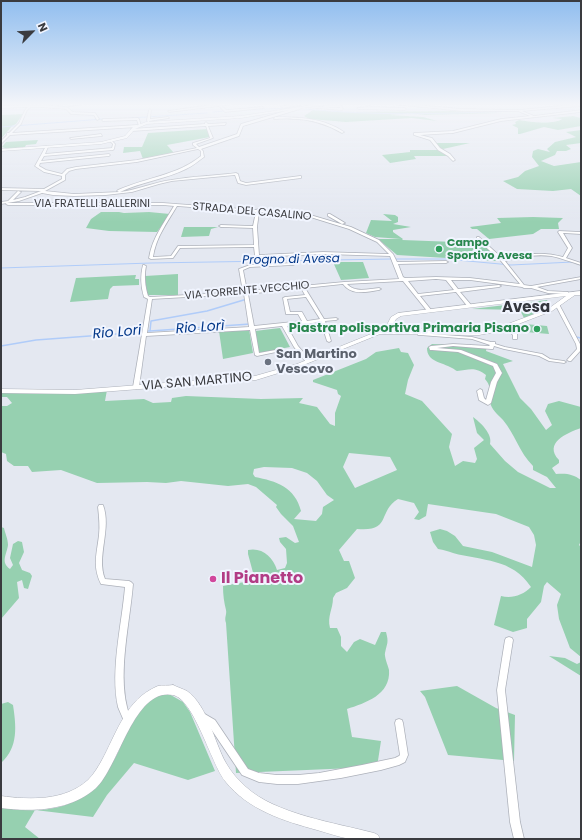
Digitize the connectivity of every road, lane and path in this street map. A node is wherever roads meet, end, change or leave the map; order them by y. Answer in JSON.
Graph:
{"nodes":[{"id":1,"x":98,"y":143,"type":"edge"},
{"id":2,"x":113,"y":143,"type":"edge"},
{"id":3,"x":195,"y":143,"type":"edge"},
{"id":4,"x":214,"y":143,"type":"edge"},
{"id":5,"x":434,"y":143,"type":"edge"},
{"id":6,"x":67,"y":145,"type":"joint"},
{"id":7,"x":47,"y":147,"type":"junction"},
{"id":8,"x":200,"y":148,"type":"junction"},
{"id":9,"x":1,"y":151,"type":"edge"},
{"id":10,"x":43,"y":155,"type":"junction"},
{"id":11,"x":109,"y":155,"type":"dead end"},
{"id":12,"x":453,"y":160,"type":"dead end"},
{"id":13,"x":39,"y":162,"type":"junction"},
{"id":14,"x":63,"y":175,"type":"junction"},
{"id":15,"x":300,"y":176,"type":"dead end"},
{"id":16,"x":1,"y":189,"type":"edge"},
{"id":17,"x":43,"y":191,"type":"junction"},
{"id":18,"x":119,"y":191,"type":"junction"},
{"id":19,"x":19,"y":192,"type":"dead end"},
{"id":20,"x":48,"y":193,"type":"junction"},
{"id":21,"x":1,"y":203,"type":"edge"},
{"id":22,"x":8,"y":203,"type":"junction"},
{"id":23,"x":115,"y":203,"type":"junction"},
{"id":24,"x":176,"y":205,"type":"junction"},
{"id":25,"x":1,"y":206,"type":"edge"},
{"id":26,"x":258,"y":210,"type":"junction"},
{"id":27,"x":329,"y":215,"type":"dead end"},
{"id":28,"x":221,"y":226,"type":"dead end"},
{"id":29,"x":255,"y":227,"type":"junction"},
{"id":30,"x":350,"y":228,"type":"junction"},
{"id":31,"x":581,"y":233,"type":"edge"},
{"id":32,"x":478,"y":238,"type":"dead end"},
{"id":33,"x":255,"y":246,"type":"junction"},
{"id":34,"x":392,"y":255,"type":"junction"},
{"id":35,"x":565,"y":257,"type":"junction"},
{"id":36,"x":446,"y":262,"type":"dead end"},
{"id":37,"x":395,"y":263,"type":"junction"},
{"id":38,"x":505,"y":263,"type":"junction"},
{"id":39,"x":580,"y":263,"type":"edge"},
{"id":40,"x":293,"y":264,"type":"dead end"},
{"id":41,"x":144,"y":266,"type":"dead end"},
{"id":42,"x":447,"y":278,"type":"junction"},
{"id":43,"x":581,"y":278,"type":"edge"},
{"id":44,"x":402,"y":279,"type":"junction"},
{"id":45,"x":344,"y":283,"type":"junction"},
{"id":46,"x":503,"y":285,"type":"junction"},
{"id":47,"x":524,"y":286,"type":"junction"},
{"id":48,"x":302,"y":287,"type":"junction"},
{"id":49,"x":531,"y":287,"type":"junction"},
{"id":50,"x":379,"y":289,"type":"dead end"},
{"id":51,"x":457,"y":290,"type":"junction"},
{"id":52,"x":246,"y":292,"type":"junction"},
{"id":53,"x":581,"y":293,"type":"edge"},
{"id":54,"x":573,"y":294,"type":"junction"},
{"id":55,"x":417,"y":295,"type":"junction"},
{"id":56,"x":306,"y":296,"type":"junction"},
{"id":57,"x":150,"y":298,"type":"junction"},
{"id":58,"x":549,"y":298,"type":"junction"},
{"id":59,"x":470,"y":306,"type":"junction"},
{"id":60,"x":558,"y":306,"type":"junction"},
{"id":61,"x":430,"y":311,"type":"junction"},
{"id":62,"x":336,"y":319,"type":"dead end"},
{"id":63,"x":323,"y":321,"type":"junction"},
{"id":64,"x":305,"y":322,"type":"junction"},
{"id":65,"x":284,"y":325,"type":"junction"},
{"id":66,"x":507,"y":327,"type":"junction"},
{"id":67,"x":252,"y":328,"type":"junction"},
{"id":68,"x":391,"y":328,"type":"junction"},
{"id":69,"x":425,"y":330,"type":"dead end"},
{"id":70,"x":146,"y":332,"type":"junction"},
{"id":71,"x":379,"y":333,"type":"junction"},
{"id":72,"x":514,"y":338,"type":"dead end"},
{"id":73,"x":329,"y":341,"type":"dead end"},
{"id":74,"x":493,"y":344,"type":"junction"},
{"id":75,"x":282,"y":350,"type":"dead end"},
{"id":76,"x":308,"y":361,"type":"junction"},
{"id":77,"x":134,"y":387,"type":"junction"},
{"id":78,"x":480,"y":390,"type":"dead end"},
{"id":79,"x":1,"y":391,"type":"edge"},
{"id":80,"x":101,"y":507,"type":"dead end"},
{"id":81,"x":509,"y":640,"type":"dead end"},
{"id":82,"x":198,"y":713,"type":"junction"},
{"id":83,"x":128,"y":722,"type":"junction"},
{"id":84,"x":399,"y":723,"type":"dead end"},
{"id":85,"x":1,"y":802,"type":"edge"},
{"id":86,"x":374,"y":839,"type":"edge"},
{"id":87,"x":519,"y":839,"type":"edge"}],
"edges":[{"from":1,"to":6,"type":"street"},
{"from":2,"to":10,"type":"street"},
{"from":3,"to":8,"type":"street"},
{"from":4,"to":8,"type":"street"},
{"from":5,"to":12,"type":"street"},
{"from":6,"to":7,"type":"street"},
{"from":7,"to":9,"type":"street"},
{"from":7,"to":10,"type":"street"},
{"from":8,"to":14,"type":"street"},
{"from":8,"to":18,"type":"street"},
{"from":10,"to":13,"type":"street"},
{"from":11,"to":13,"type":"street"},
{"from":13,"to":14,"type":"street"},
{"from":14,"to":17,"type":"street"},
{"from":15,"to":18,"type":"street"},
{"from":16,"to":17,"type":"street"},
{"from":17,"to":20,"type":"street"},
{"from":17,"to":22,"type":"street"},
{"from":18,"to":20,"type":"street"},
{"from":19,"to":22,"type":"street"},
{"from":20,"to":23,"type":"street"},
{"from":21,"to":22,"type":"street"},
{"from":22,"to":23,"type":"street","name":"VIA FRATELLI BALLERINI"},
{"from":22,"to":25,"type":"street"},
{"from":23,"to":24,"type":"street","name":"VIA FRATELLI BALLERINI"},
{"from":24,"to":26,"type":"street","name":"STRADA DEL CASALINO"},
{"from":24,"to":33,"type":"street"},
{"from":26,"to":29,"type":"street"},
{"from":26,"to":30,"type":"street","name":"STRADA DEL CASALINO"},
{"from":27,"to":30,"type":"street","name":"STRADA DEL CASALINO"},
{"from":28,"to":29,"type":"street"},
{"from":29,"to":33,"type":"street"},
{"from":30,"to":34,"type":"street","name":"STRADA DEL CASALINO"},
{"from":31,"to":35,"type":"street"},
{"from":32,"to":38,"type":"street"},
{"from":33,"to":34,"type":"street"},
{"from":34,"to":37,"type":"street","name":"STRADA DEL CASALINO"},
{"from":35,"to":38,"type":"street"},
{"from":35,"to":39,"type":"street"},
{"from":36,"to":37,"type":"street"},
{"from":37,"to":44,"type":"street","name":"STRADA DEL CASALINO"},
{"from":38,"to":47,"type":"street"},
{"from":40,"to":52,"type":"street"},
{"from":41,"to":57,"type":"street"},
{"from":42,"to":44,"type":"street","name":"VIA TORRENTE VECCHIO"},
{"from":42,"to":46,"type":"street","name":"VIA TORRENTE VECCHIO"},
{"from":42,"to":51,"type":"street"},
{"from":43,"to":49,"type":"street","name":"VIA TORRENTE VECCHIO"},
{"from":44,"to":45,"type":"street","name":"VIA TORRENTE VECCHIO"},
{"from":44,"to":55,"type":"street"},
{"from":45,"to":48,"type":"street","name":"VIA TORRENTE VECCHIO"},
{"from":45,"to":50,"type":"street"},
{"from":46,"to":47,"type":"street","name":"VIA TORRENTE VECCHIO"},
{"from":46,"to":51,"type":"street"},
{"from":47,"to":49,"type":"street","name":"VIA TORRENTE VECCHIO"},
{"from":48,"to":52,"type":"street","name":"VIA TORRENTE VECCHIO"},
{"from":48,"to":56,"type":"street"},
{"from":49,"to":54,"type":"street"},
{"from":51,"to":55,"type":"street"},
{"from":51,"to":59,"type":"street"},
{"from":52,"to":57,"type":"street","name":"VIA TORRENTE VECCHIO"},
{"from":52,"to":67,"type":"street"},
{"from":53,"to":54,"type":"street"},
{"from":54,"to":58,"type":"street"},
{"from":54,"to":60,"type":"street","name":"VIA SAN MARTINO"},
{"from":55,"to":61,"type":"street"},
{"from":56,"to":63,"type":"street"},
{"from":56,"to":64,"type":"street"},
{"from":57,"to":70,"type":"street"},
{"from":58,"to":59,"type":"street"},
{"from":58,"to":60,"type":"street"},
{"from":59,"to":61,"type":"street"},
{"from":60,"to":66,"type":"street","name":"VIA SAN MARTINO"},
{"from":60,"to":74,"type":"street"},
{"from":61,"to":68,"type":"street"},
{"from":62,"to":63,"type":"street"},
{"from":63,"to":64,"type":"street"},
{"from":63,"to":73,"type":"street"},
{"from":64,"to":65,"type":"street"},
{"from":65,"to":67,"type":"street"},
{"from":65,"to":76,"type":"street"},
{"from":66,"to":68,"type":"street","name":"VIA SAN MARTINO"},
{"from":66,"to":72,"type":"street"},
{"from":67,"to":70,"type":"street"},
{"from":67,"to":75,"type":"street"},
{"from":68,"to":69,"type":"street"},
{"from":68,"to":71,"type":"street","name":"VIA SAN MARTINO"},
{"from":70,"to":77,"type":"street"},
{"from":71,"to":74,"type":"street"},
{"from":71,"to":76,"type":"street","name":"VIA SAN MARTINO"},
{"from":74,"to":78,"type":"street"},
{"from":76,"to":77,"type":"street","name":"VIA SAN MARTINO"},
{"from":77,"to":79,"type":"street","name":"VIA SAN MARTINO"},
{"from":80,"to":83,"type":"street"},
{"from":81,"to":87,"type":"street"},
{"from":82,"to":83,"type":"street"},
{"from":82,"to":84,"type":"street"},
{"from":82,"to":86,"type":"street"},
{"from":83,"to":85,"type":"street"}]}
